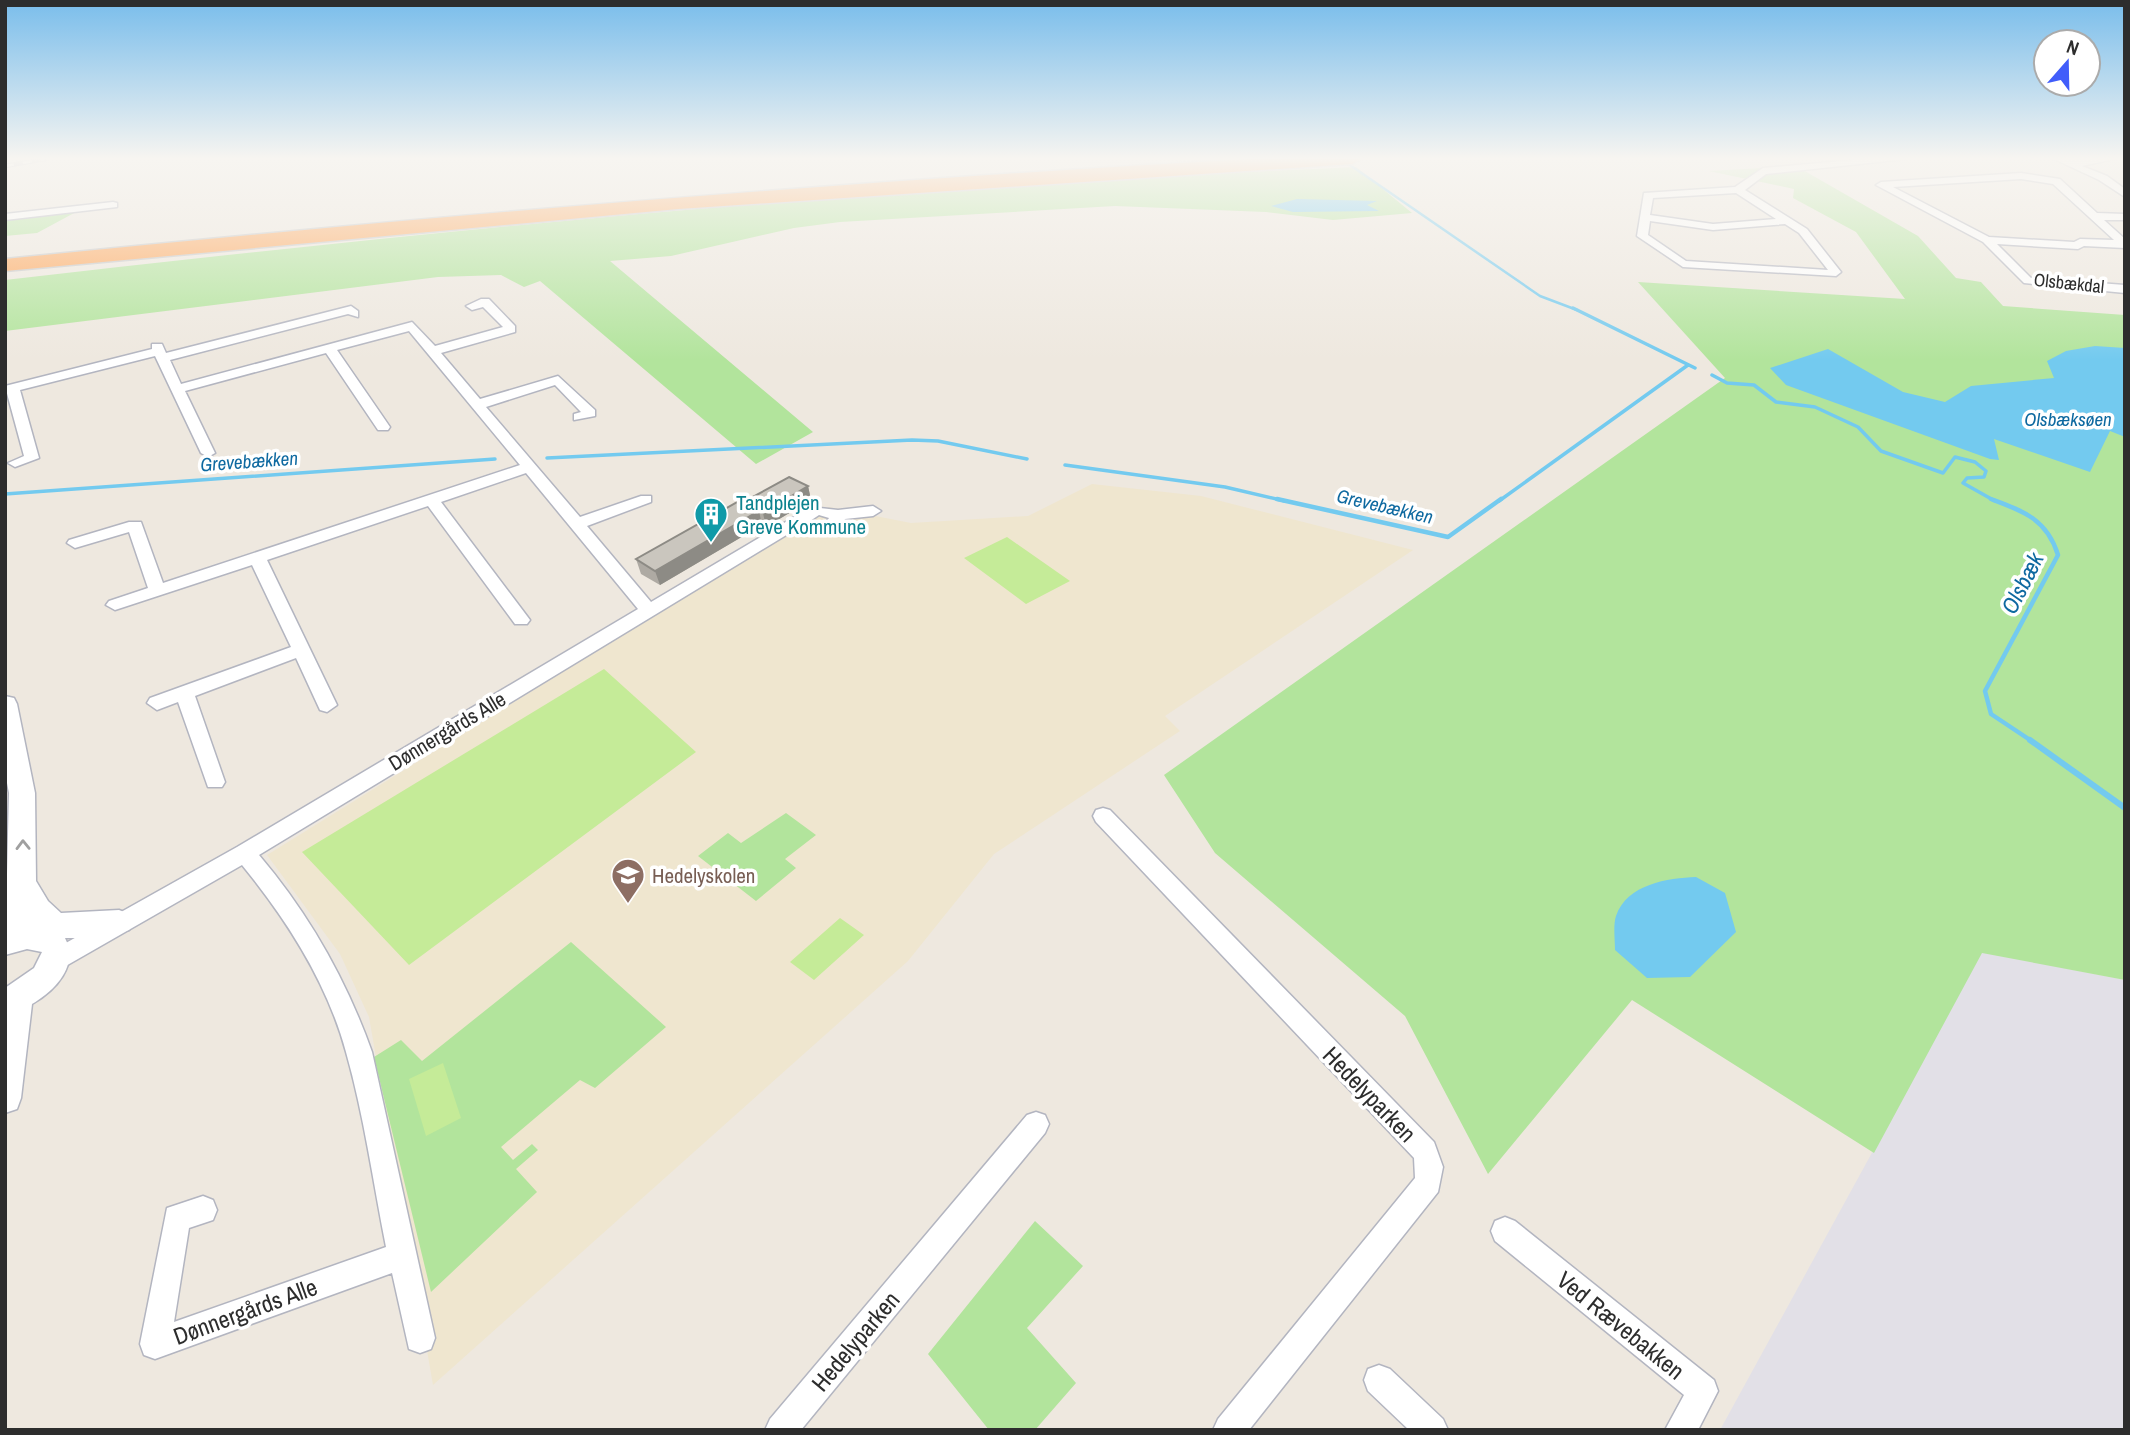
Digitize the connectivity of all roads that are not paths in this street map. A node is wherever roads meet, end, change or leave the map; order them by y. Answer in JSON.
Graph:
{"nodes":[{"id":1,"x":280,"y":226,"type":"edge"},
{"id":2,"x":397,"y":226,"type":"edge"},
{"id":3,"x":477,"y":226,"type":"edge"},
{"id":4,"x":1643,"y":226,"type":"edge"},
{"id":5,"x":1706,"y":226,"type":"edge"},
{"id":6,"x":1726,"y":226,"type":"edge"},
{"id":7,"x":1795,"y":226,"type":"edge"},
{"id":8,"x":1960,"y":226,"type":"edge"},
{"id":9,"x":2103,"y":226,"type":"edge"},
{"id":10,"x":1987,"y":240,"type":"junction"},
{"id":11,"x":2123,"y":245,"type":"edge"},
{"id":12,"x":5,"y":253,"type":"edge"},
{"id":13,"x":5,"y":265,"type":"edge"},
{"id":14,"x":5,"y":276,"type":"edge"},
{"id":15,"x":2125,"y":289,"type":"edge"},
{"id":16,"x":472,"y":306,"type":"dead end"},
{"id":17,"x":354,"y":314,"type":"dead end"},
{"id":18,"x":329,"y":348,"type":"junction"},
{"id":19,"x":159,"y":350,"type":"junction"},
{"id":20,"x":432,"y":351,"type":"junction"},
{"id":21,"x":9,"y":389,"type":"edge"},
{"id":22,"x":177,"y":389,"type":"junction"},
{"id":23,"x":477,"y":405,"type":"junction"},
{"id":24,"x":579,"y":417,"type":"dead end"},
{"id":25,"x":383,"y":427,"type":"dead end"},
{"id":26,"x":208,"y":453,"type":"dead end"},
{"id":27,"x":15,"y":463,"type":"dead end"},
{"id":28,"x":529,"y":467,"type":"junction"},
{"id":29,"x":431,"y":499,"type":"junction"},
{"id":30,"x":646,"y":499,"type":"dead end"},
{"id":31,"x":873,"y":511,"type":"dead end"},
{"id":32,"x":576,"y":524,"type":"junction"},
{"id":33,"x":75,"y":543,"type":"dead end"},
{"id":34,"x":257,"y":557,"type":"junction"},
{"id":35,"x":157,"y":590,"type":"junction"},
{"id":36,"x":115,"y":605,"type":"dead end"},
{"id":37,"x":649,"y":611,"type":"junction"},
{"id":38,"x":521,"y":620,"type":"dead end"},
{"id":39,"x":301,"y":650,"type":"junction"},
{"id":40,"x":184,"y":693,"type":"junction"},
{"id":41,"x":157,"y":703,"type":"dead end"},
{"id":42,"x":5,"y":704,"type":"edge"},
{"id":43,"x":327,"y":705,"type":"dead end"},
{"id":44,"x":13,"y":752,"type":"junction"},
{"id":45,"x":5,"y":782,"type":"edge"},
{"id":46,"x":215,"y":782,"type":"dead end"},
{"id":47,"x":1103,"y":816,"type":"dead end"},
{"id":48,"x":245,"y":853,"type":"junction"},
{"id":49,"x":23,"y":884,"type":"junction"},
{"id":50,"x":119,"y":922,"type":"junction"},
{"id":51,"x":14,"y":940,"type":"edge"},
{"id":52,"x":56,"y":953,"type":"junction"},
{"id":53,"x":12,"y":1000,"type":"edge"},
{"id":54,"x":5,"y":1098,"type":"edge"},
{"id":55,"x":1036,"y":1124,"type":"dead end"},
{"id":56,"x":203,"y":1210,"type":"dead end"},
{"id":57,"x":1505,"y":1231,"type":"dead end"},
{"id":58,"x":402,"y":1255,"type":"junction"},
{"id":59,"x":420,"y":1338,"type":"dead end"},
{"id":60,"x":1380,"y":1380,"type":"dead end"},
{"id":61,"x":781,"y":1430,"type":"edge"},
{"id":62,"x":1229,"y":1430,"type":"edge"},
{"id":63,"x":1432,"y":1430,"type":"edge"},
{"id":64,"x":1681,"y":1430,"type":"edge"}],
"edges":[{"from":1,"to":12,"type":"highway"},
{"from":2,"to":13,"type":"highway"},
{"from":3,"to":14,"type":"highway"},
{"from":4,"to":7,"type":"street"},
{"from":5,"to":6,"type":"street"},
{"from":8,"to":10,"type":"street","name":"Olsbækdal"},
{"from":9,"to":11,"type":"street","name":"Olsbækdal"},
{"from":10,"to":11,"type":"street","name":"Olsbækdal"},
{"from":10,"to":15,"type":"street","name":"Olsbækdal"},
{"from":16,"to":20,"type":"street"},
{"from":17,"to":19,"type":"street"},
{"from":18,"to":20,"type":"street"},
{"from":18,"to":22,"type":"street"},
{"from":18,"to":25,"type":"street"},
{"from":19,"to":21,"type":"street"},
{"from":19,"to":22,"type":"street"},
{"from":20,"to":23,"type":"street"},
{"from":21,"to":27,"type":"street"},
{"from":22,"to":26,"type":"street"},
{"from":23,"to":24,"type":"street"},
{"from":23,"to":28,"type":"street"},
{"from":28,"to":29,"type":"street"},
{"from":28,"to":32,"type":"street"},
{"from":29,"to":34,"type":"street"},
{"from":29,"to":38,"type":"street"},
{"from":30,"to":32,"type":"street"},
{"from":31,"to":37,"type":"street","name":"Dønnergårds Alle"},
{"from":32,"to":37,"type":"street"},
{"from":33,"to":35,"type":"street"},
{"from":34,"to":35,"type":"street"},
{"from":34,"to":39,"type":"street"},
{"from":35,"to":36,"type":"street"},
{"from":37,"to":48,"type":"street","name":"Dønnergårds Alle"},
{"from":39,"to":40,"type":"street"},
{"from":39,"to":43,"type":"street"},
{"from":40,"to":41,"type":"street"},
{"from":40,"to":46,"type":"street"},
{"from":42,"to":44,"type":"street"},
{"from":44,"to":45,"type":"street"},
{"from":49,"to":44,"type":"street","one_way":true},
{"from":47,"to":62,"type":"street","name":"Hedelyparken"},
{"from":48,"to":50,"type":"street","name":"Dønnergårds Alle"},
{"from":48,"to":58,"type":"street"},
{"from":49,"to":50,"type":"street"},
{"from":49,"to":51,"type":"street"},
{"from":50,"to":52,"type":"street","name":"Dønnergårds Alle"},
{"from":51,"to":52,"type":"street"},
{"from":52,"to":53,"type":"street"},
{"from":53,"to":54,"type":"street"},
{"from":55,"to":61,"type":"street","name":"Hedelyparken"},
{"from":56,"to":58,"type":"street","name":"Dønnergårds Alle"},
{"from":57,"to":64,"type":"street","name":"Ved Rævebakken"},
{"from":58,"to":59,"type":"street"},
{"from":60,"to":63,"type":"street"}]}
